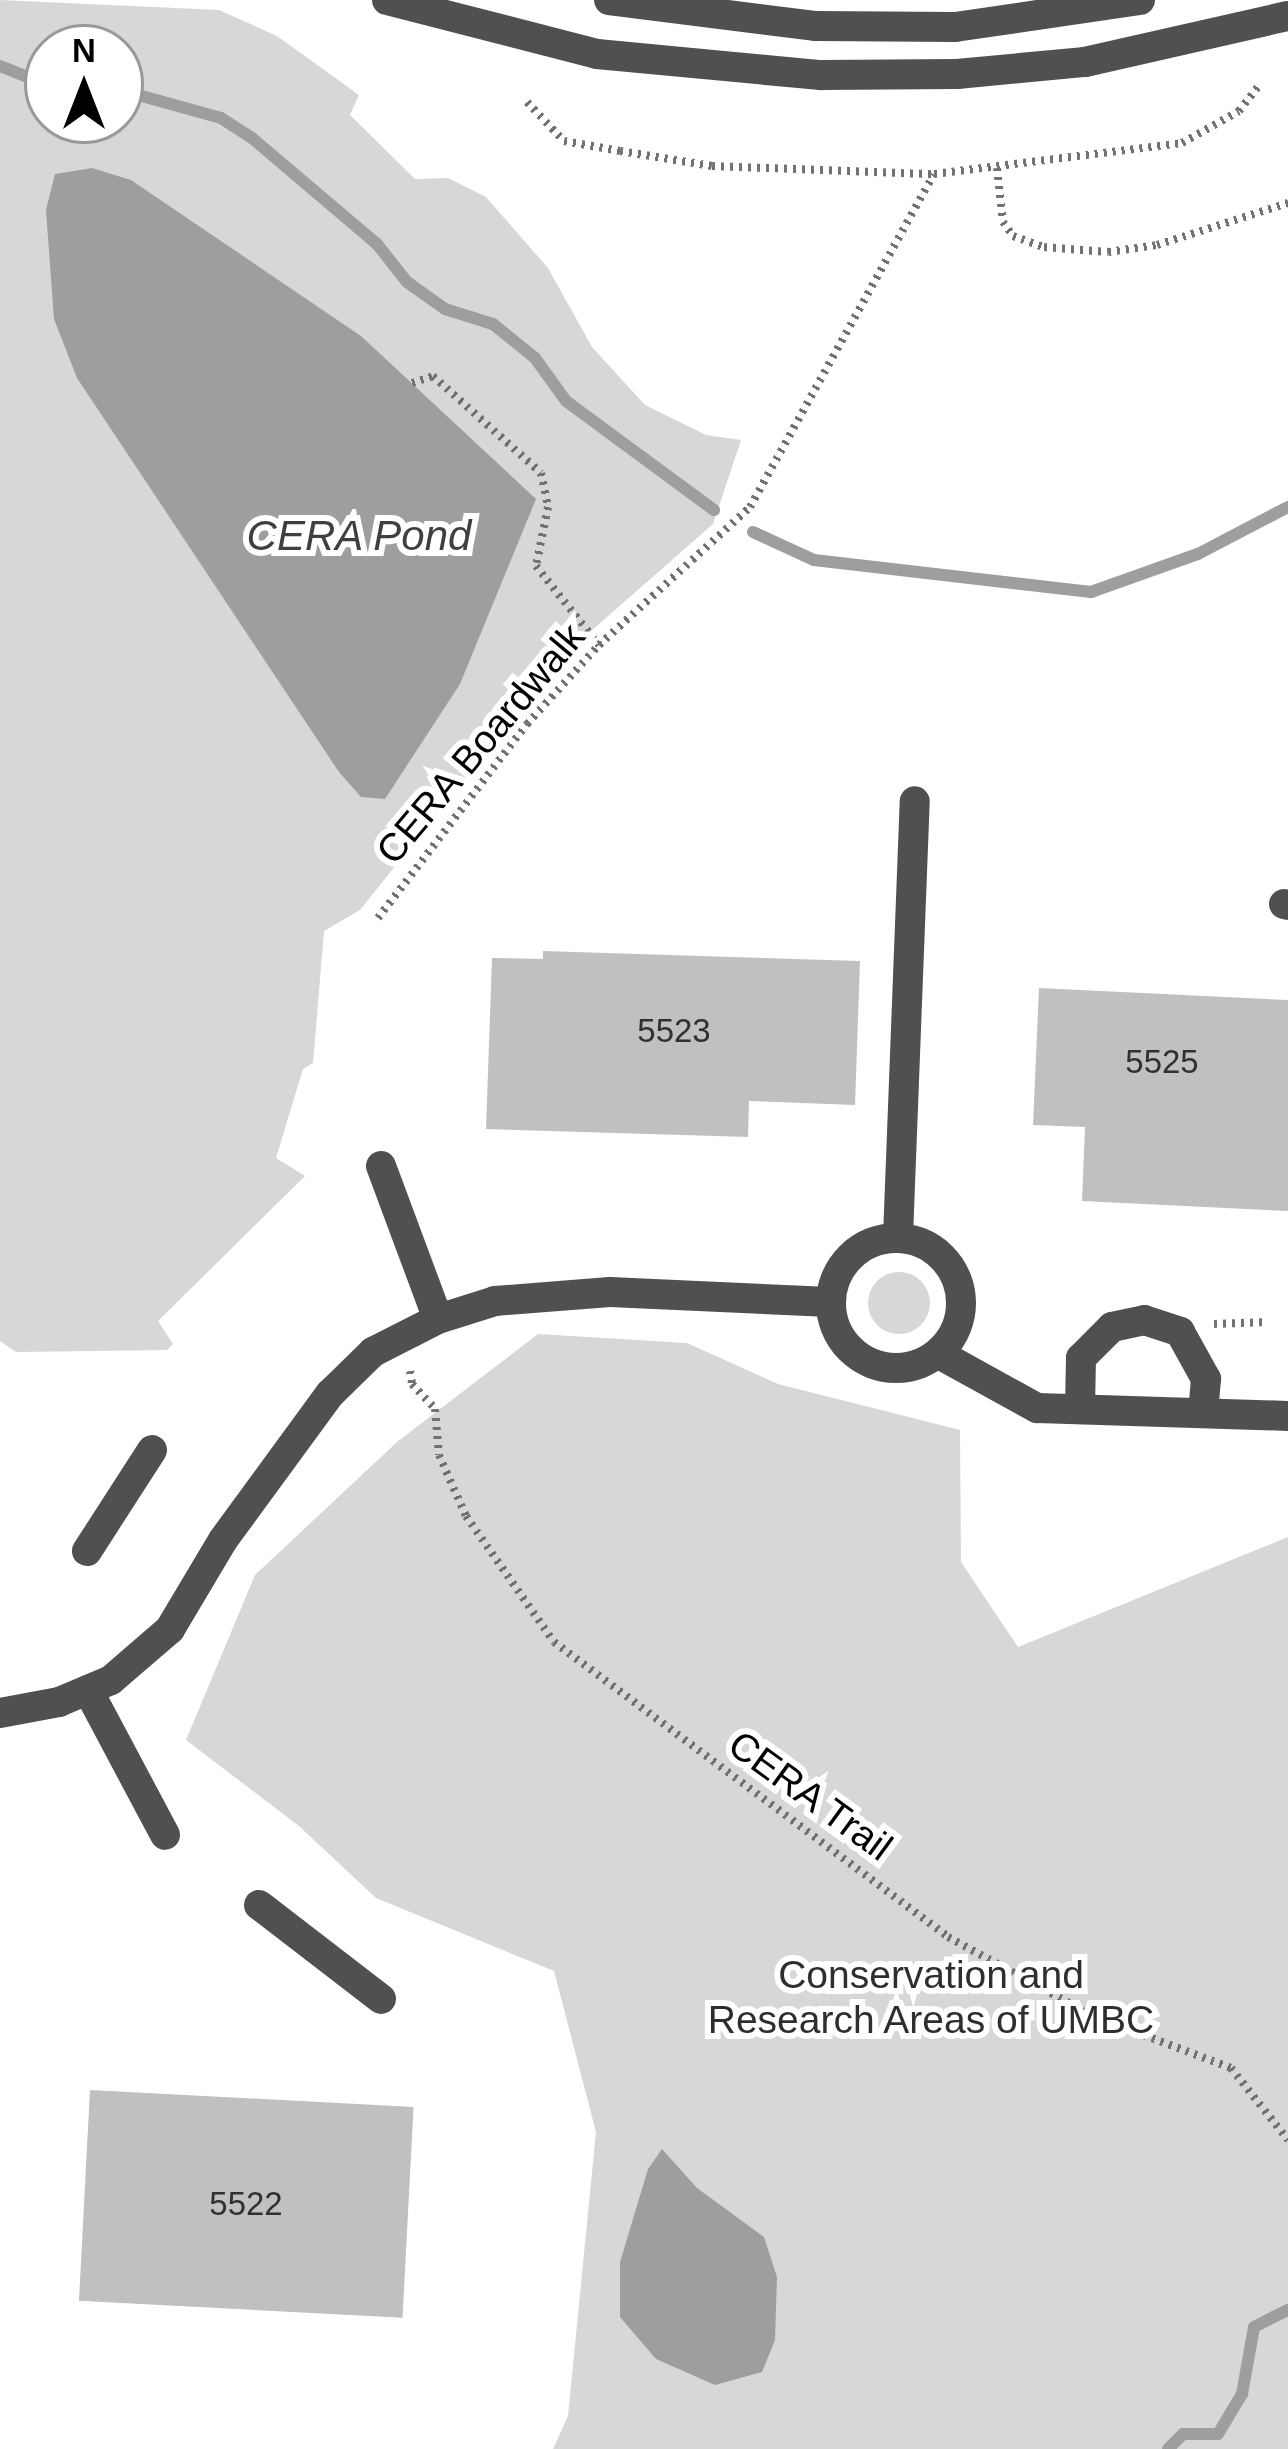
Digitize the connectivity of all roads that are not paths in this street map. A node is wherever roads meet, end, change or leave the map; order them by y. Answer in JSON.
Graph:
{"nodes":[{"id":1,"x":387,"y":0,"type":"edge"},
{"id":2,"x":609,"y":0,"type":"edge"},
{"id":3,"x":1141,"y":0,"type":"edge"},
{"id":4,"x":1288,"y":16,"type":"edge"},
{"id":5,"x":915,"y":801,"type":"dead end"},
{"id":6,"x":381,"y":1166,"type":"dead end"},
{"id":7,"x":898,"y":1237,"type":"junction"},
{"id":8,"x":830,"y":1302,"type":"junction"},
{"id":9,"x":438,"y":1319,"type":"junction"},
{"id":10,"x":939,"y":1354,"type":"junction"},
{"id":11,"x":1080,"y":1409,"type":"junction"},
{"id":12,"x":1203,"y":1413,"type":"junction"},
{"id":13,"x":1288,"y":1417,"type":"edge"},
{"id":14,"x":152,"y":1450,"type":"dead end"},
{"id":15,"x":87,"y":1550,"type":"dead end"},
{"id":16,"x":88,"y":1690,"type":"junction"},
{"id":17,"x":0,"y":1713,"type":"edge"},
{"id":18,"x":165,"y":1834,"type":"dead end"},
{"id":19,"x":259,"y":1905,"type":"dead end"},
{"id":20,"x":381,"y":1999,"type":"dead end"}],
"edges":[{"from":1,"to":4,"type":"street"},
{"from":2,"to":3,"type":"street"},
{"from":5,"to":7,"type":"street"},
{"from":6,"to":9,"type":"street"},
{"from":7,"to":8,"type":"street"},
{"from":7,"to":10,"type":"street"},
{"from":8,"to":9,"type":"street"},
{"from":8,"to":10,"type":"street"},
{"from":9,"to":16,"type":"street"},
{"from":10,"to":11,"type":"street"},
{"from":11,"to":12,"type":"street"},
{"from":11,"to":12,"type":"street"},
{"from":12,"to":13,"type":"street"},
{"from":14,"to":15,"type":"street"},
{"from":16,"to":17,"type":"street"},
{"from":16,"to":18,"type":"street"},
{"from":19,"to":20,"type":"street"}]}
